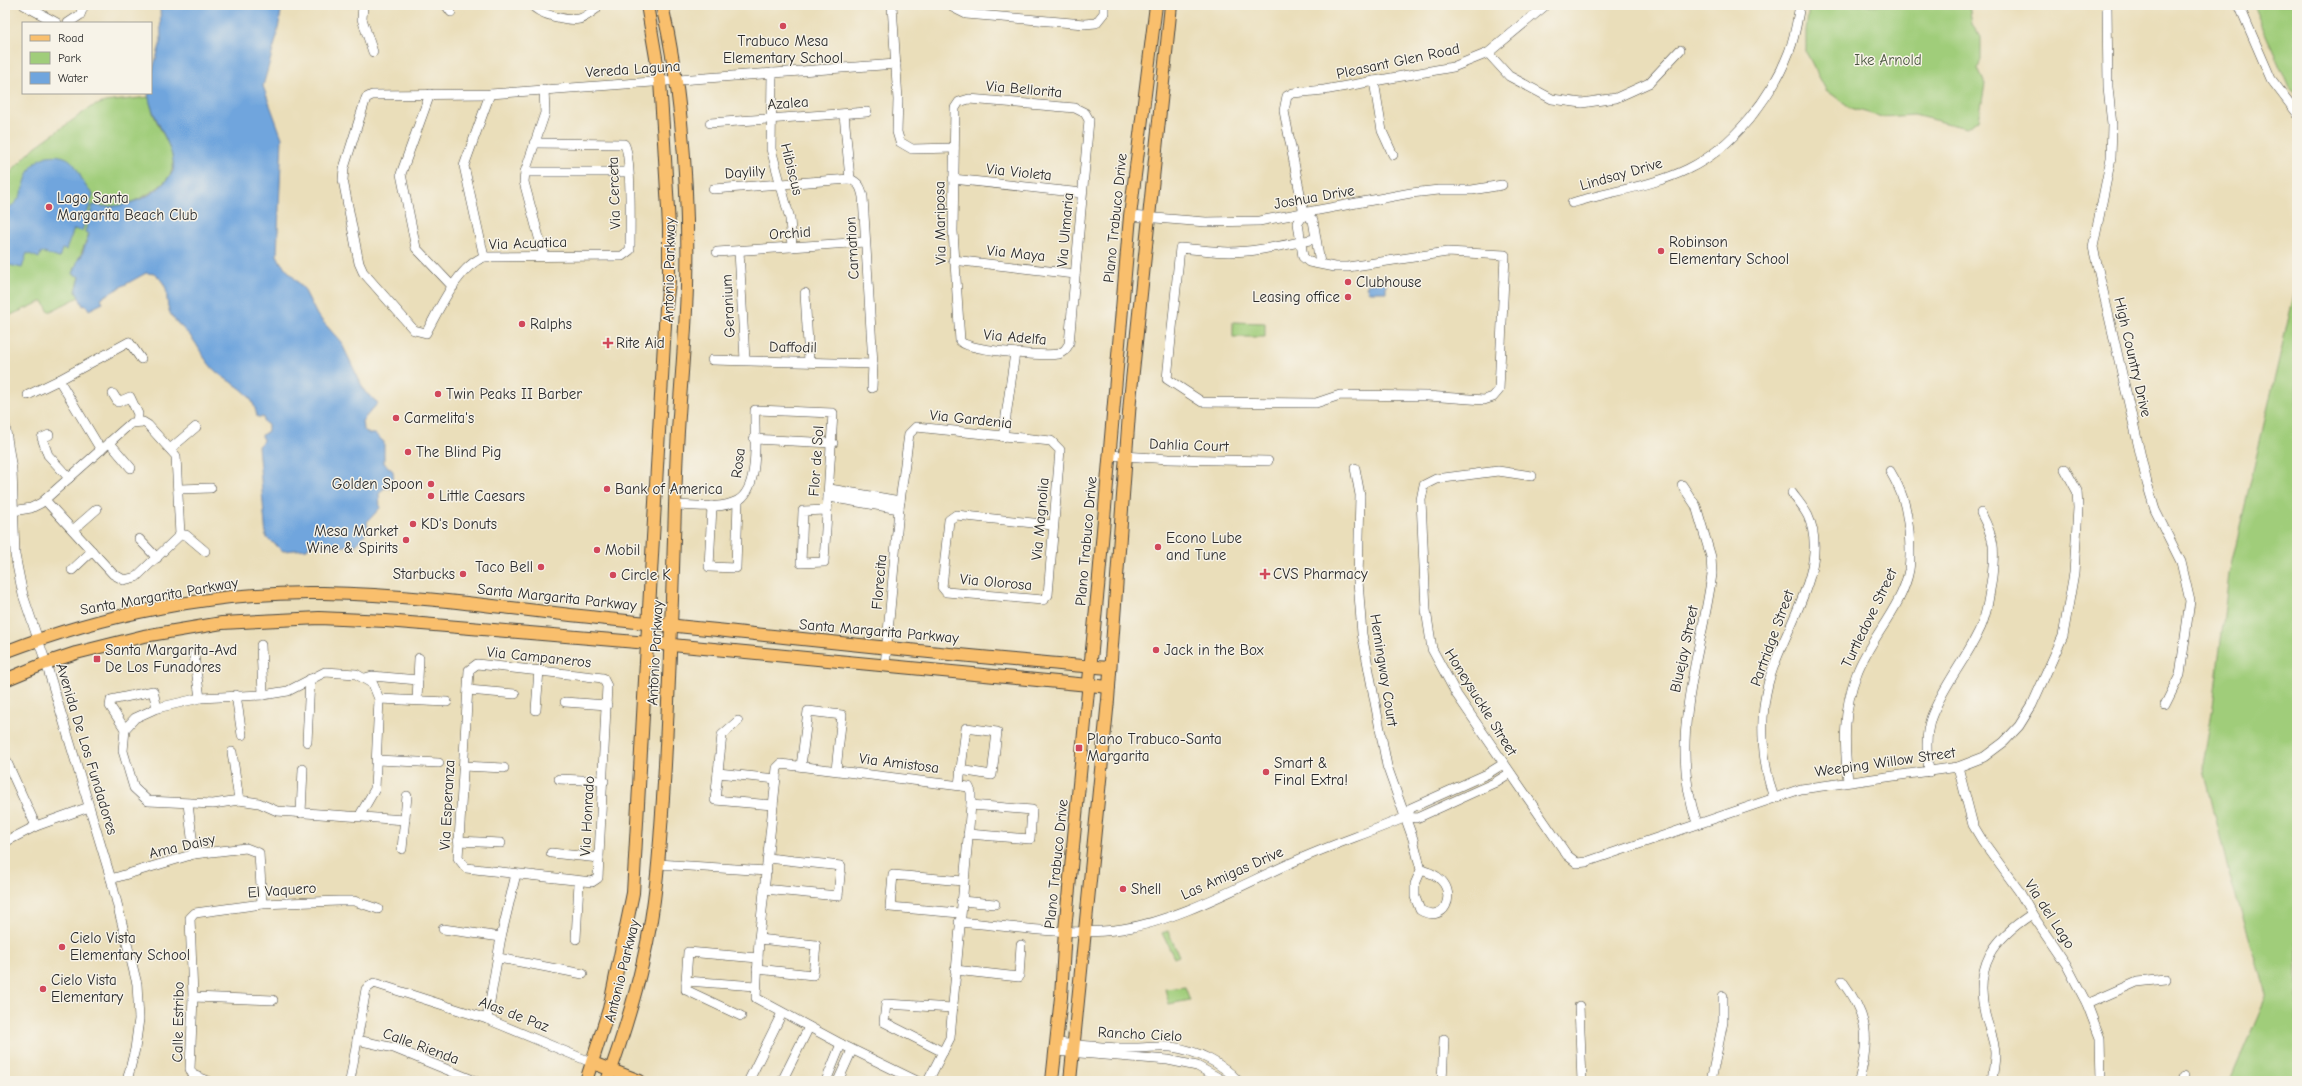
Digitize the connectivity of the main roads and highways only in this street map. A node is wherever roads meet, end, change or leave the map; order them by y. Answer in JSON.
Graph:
{"nodes":[{"id":1,"x":647,"y":5,"type":"edge"},
{"id":2,"x":662,"y":5,"type":"edge"},
{"id":3,"x":1156,"y":5,"type":"edge"},
{"id":4,"x":1172,"y":5,"type":"edge"},
{"id":5,"x":648,"y":623,"type":"junction"},
{"id":6,"x":673,"y":625,"type":"junction"},
{"id":7,"x":647,"y":644,"type":"junction"},
{"id":8,"x":672,"y":645,"type":"junction"},
{"id":9,"x":5,"y":652,"type":"edge"},
{"id":10,"x":1091,"y":667,"type":"junction"},
{"id":11,"x":1110,"y":668,"type":"junction"},
{"id":12,"x":5,"y":680,"type":"edge"},
{"id":13,"x":1089,"y":685,"type":"junction"},
{"id":14,"x":1109,"y":687,"type":"junction"},
{"id":15,"x":593,"y":1063,"type":"junction"},
{"id":16,"x":611,"y":1069,"type":"junction"},
{"id":17,"x":586,"y":1081,"type":"edge"},
{"id":18,"x":607,"y":1081,"type":"edge"},
{"id":19,"x":640,"y":1081,"type":"edge"},
{"id":20,"x":1052,"y":1081,"type":"edge"},
{"id":21,"x":1070,"y":1081,"type":"edge"}],
"edges":[{"from":1,"to":5,"type":"main road","name":"Antonio Parkway"},
{"from":2,"to":6,"type":"main road","name":"Antonio Parkway"},
{"from":3,"to":10,"type":"main road","name":"Plano Trabuco Drive"},
{"from":4,"to":11,"type":"main road"},
{"from":5,"to":6,"type":"main road","name":"Santa Margarita Parkway"},
{"from":5,"to":7,"type":"main road","name":"Antonio Parkway"},
{"from":5,"to":9,"type":"main road","name":"Santa Margarita Parkway"},
{"from":6,"to":8,"type":"main road","name":"Antonio Parkway"},
{"from":6,"to":10,"type":"main road","name":"Santa Margarita Parkway"},
{"from":7,"to":8,"type":"main road"},
{"from":7,"to":12,"type":"main road"},
{"from":7,"to":15,"type":"main road","name":"Antonio Parkway"},
{"from":8,"to":13,"type":"main road"},
{"from":8,"to":16,"type":"main road","name":"Antonio Parkway"},
{"from":10,"to":11,"type":"main road","name":"Santa Margarita Parkway"},
{"from":10,"to":13,"type":"main road","name":"Plano Trabuco Drive"},
{"from":11,"to":14,"type":"main road"},
{"from":13,"to":14,"type":"main road"},
{"from":13,"to":20,"type":"main road","name":"Plano Trabuco Drive"},
{"from":14,"to":21,"type":"main road"},
{"from":15,"to":16,"type":"main road","name":"Alas de Paz"},
{"from":15,"to":17,"type":"main road","name":"Antonio Parkway"},
{"from":16,"to":18,"type":"main road","name":"Antonio Parkway"},
{"from":16,"to":19,"type":"main road","name":"Alas de Paz"}]}
